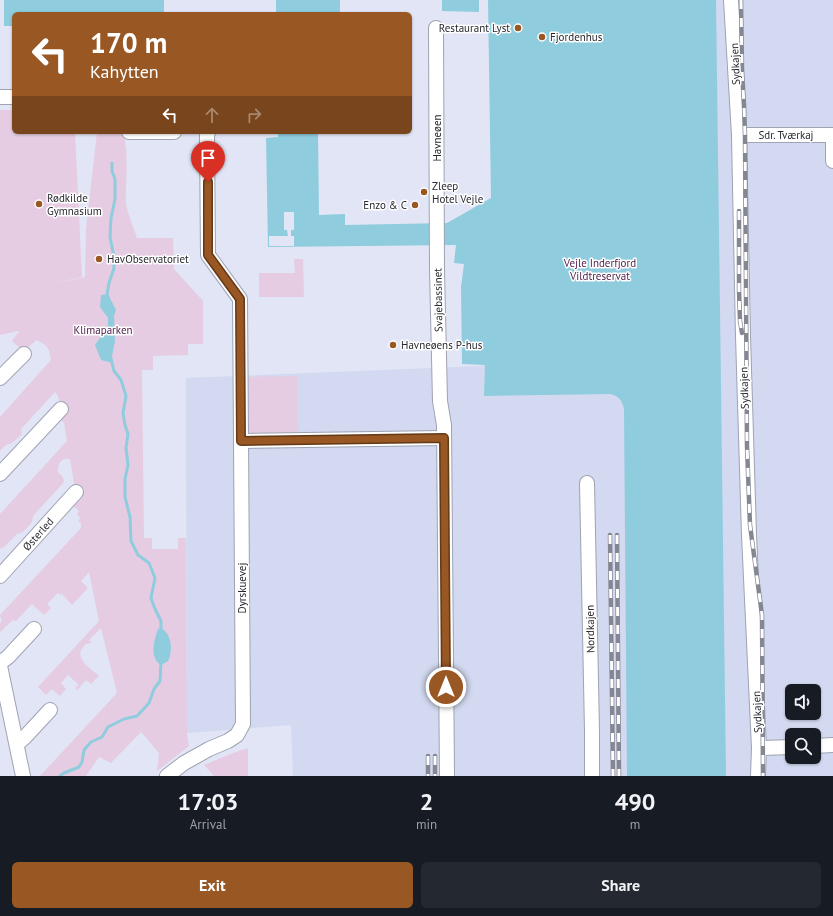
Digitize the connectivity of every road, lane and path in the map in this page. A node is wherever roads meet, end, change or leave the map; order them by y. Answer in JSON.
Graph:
{"nodes":[{"id":1,"x":731,"y":0,"type":"edge"},
{"id":2,"x":436,"y":28,"type":"dead end"},
{"id":3,"x":0,"y":97,"type":"edge"},
{"id":4,"x":12,"y":97,"type":"edge"},
{"id":5,"x":208,"y":134,"type":"edge"},
{"id":6,"x":739,"y":135,"type":"junction"},
{"id":7,"x":833,"y":136,"type":"edge"},
{"id":8,"x":833,"y":162,"type":"edge"},
{"id":9,"x":437,"y":248,"type":"joint"},
{"id":10,"x":24,"y":354,"type":"dead end"},
{"id":11,"x":0,"y":378,"type":"edge"},
{"id":12,"x":61,"y":409,"type":"dead end"},
{"id":13,"x":444,"y":432,"type":"junction"},
{"id":14,"x":241,"y":441,"type":"junction"},
{"id":15,"x":0,"y":474,"type":"edge"},
{"id":16,"x":587,"y":483,"type":"dead end"},
{"id":17,"x":76,"y":492,"type":"dead end"},
{"id":18,"x":0,"y":576,"type":"edge"},
{"id":19,"x":34,"y":629,"type":"dead end"},
{"id":20,"x":0,"y":665,"type":"edge"},
{"id":21,"x":50,"y":710,"type":"dead end"},
{"id":22,"x":6,"y":719,"type":"edge"},
{"id":23,"x":17,"y":744,"type":"junction"},
{"id":24,"x":833,"y":745,"type":"edge"},
{"id":25,"x":821,"y":746,"type":"edge"},
{"id":26,"x":785,"y":747,"type":"edge"},
{"id":27,"x":759,"y":748,"type":"junction"},
{"id":28,"x":23,"y":776,"type":"edge"},
{"id":29,"x":168,"y":776,"type":"edge"},
{"id":30,"x":447,"y":776,"type":"edge"},
{"id":31,"x":592,"y":776,"type":"edge"},
{"id":32,"x":758,"y":776,"type":"edge"}],
"edges":[{"from":1,"to":6,"type":"street","name":"Sydkajen"},
{"from":2,"to":9,"type":"street","name":"Havneøen"},
{"from":3,"to":4,"type":"street"},
{"from":5,"to":14,"type":"street","name":"Dyrskuevej"},
{"from":6,"to":7,"type":"street","name":"Sdr. Tværkaj"},
{"from":6,"to":27,"type":"street","name":"Sydkajen"},
{"from":7,"to":8,"type":"street"},
{"from":9,"to":13,"type":"street","name":"Svajebassinet"},
{"from":10,"to":11,"type":"street"},
{"from":12,"to":15,"type":"street"},
{"from":13,"to":14,"type":"street"},
{"from":13,"to":30,"type":"street","name":"Svajebassinet"},
{"from":14,"to":29,"type":"street","name":"Dyrskuevej"},
{"from":16,"to":31,"type":"street","name":"Nordkajen"},
{"from":17,"to":18,"type":"street","name":"Østerled"},
{"from":19,"to":20,"type":"street"},
{"from":20,"to":22,"type":"street"},
{"from":21,"to":23,"type":"street"},
{"from":22,"to":23,"type":"street"},
{"from":23,"to":28,"type":"street"},
{"from":24,"to":25,"type":"street"},
{"from":26,"to":27,"type":"street"},
{"from":27,"to":32,"type":"street","name":"Sydkajen"}]}
